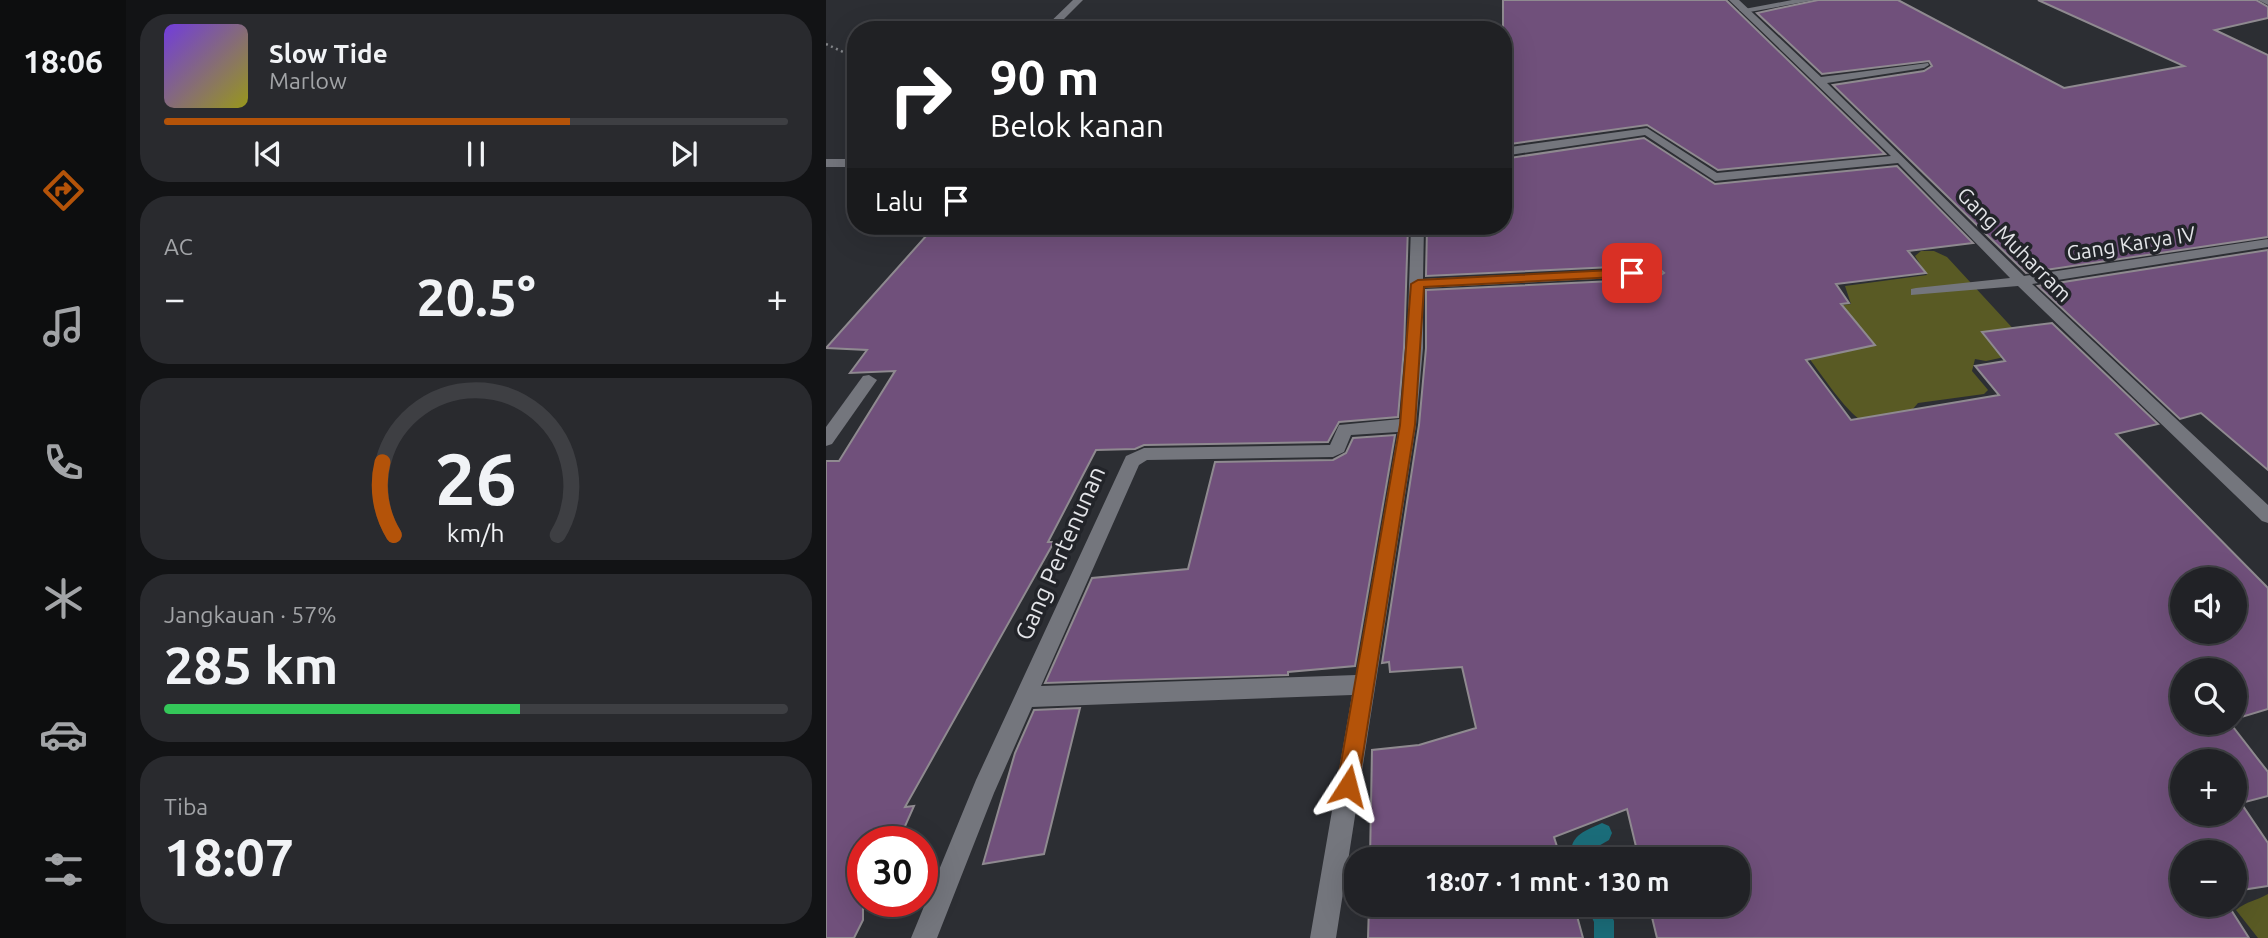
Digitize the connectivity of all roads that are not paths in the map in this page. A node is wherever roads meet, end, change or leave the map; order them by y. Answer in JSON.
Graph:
{"nodes":[{"id":1,"x":1078,"y":0,"type":"edge"},
{"id":2,"x":1810,"y":0,"type":"edge"},
{"id":3,"x":2263,"y":0,"type":"edge"},
{"id":4,"x":2268,"y":2,"type":"edge"},
{"id":5,"x":1739,"y":5,"type":"edge"},
{"id":6,"x":1056,"y":21,"type":"edge"},
{"id":7,"x":1924,"y":65,"type":"dead end"},
{"id":8,"x":1819,"y":81,"type":"junction"},
{"id":9,"x":1512,"y":151,"type":"edge"},
{"id":10,"x":1901,"y":159,"type":"junction"},
{"id":11,"x":826,"y":163,"type":"edge"},
{"id":12,"x":847,"y":163,"type":"edge"},
{"id":13,"x":1417,"y":235,"type":"edge"},
{"id":14,"x":2268,"y":243,"type":"edge"},
{"id":15,"x":1655,"y":272,"type":"dead end"},
{"id":16,"x":2021,"y":281,"type":"junction"},
{"id":17,"x":1418,"y":284,"type":"junction"},
{"id":18,"x":1916,"y":292,"type":"dead end"},
{"id":19,"x":869,"y":380,"type":"dead end"},
{"id":20,"x":1408,"y":425,"type":"junction"},
{"id":21,"x":826,"y":440,"type":"edge"},
{"id":22,"x":2268,"y":516,"type":"edge"},
{"id":23,"x":1364,"y":685,"type":"junction"},
{"id":24,"x":1024,"y":697,"type":"junction"},
{"id":25,"x":924,"y":938,"type":"edge"},
{"id":26,"x":1323,"y":938,"type":"edge"}],
"edges":[{"from":1,"to":6,"type":"street"},
{"from":2,"to":5,"type":"street"},
{"from":3,"to":4,"type":"street"},
{"from":5,"to":8,"type":"street","name":"Gang Muharram"},
{"from":7,"to":8,"type":"street"},
{"from":8,"to":10,"type":"street","name":"Gang Muharram"},
{"from":9,"to":10,"type":"street"},
{"from":10,"to":16,"type":"street","name":"Gang Muharram"},
{"from":11,"to":12,"type":"street"},
{"from":13,"to":17,"type":"street"},
{"from":14,"to":16,"type":"street","name":"Gang Karya IV"},
{"from":15,"to":17,"type":"street"},
{"from":16,"to":18,"type":"street","name":"Gang Karya IV"},
{"from":16,"to":22,"type":"street","name":"Gang Muharram"},
{"from":17,"to":20,"type":"street"},
{"from":19,"to":21,"type":"street"},
{"from":20,"to":23,"type":"street"},
{"from":20,"to":24,"type":"street","name":"Gang Pertenunan"},
{"from":23,"to":24,"type":"street"},
{"from":23,"to":26,"type":"street"},
{"from":24,"to":25,"type":"street","name":"Gang Pertenunan"}]}
